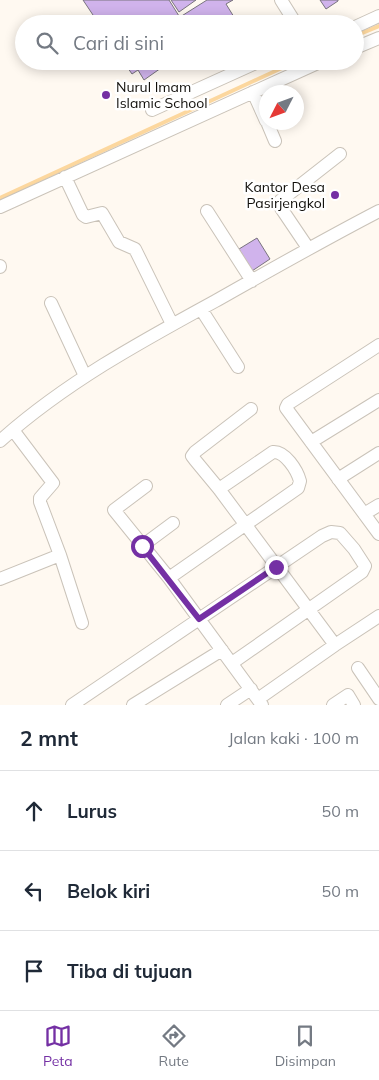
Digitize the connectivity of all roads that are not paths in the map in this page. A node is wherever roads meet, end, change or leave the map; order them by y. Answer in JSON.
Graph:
{"nodes":[{"id":1,"x":280,"y":0,"type":"edge"},
{"id":2,"x":290,"y":15,"type":"edge"},
{"id":3,"x":379,"y":16,"type":"edge"},
{"id":4,"x":364,"y":23,"type":"edge"},
{"id":5,"x":379,"y":38,"type":"edge"},
{"id":6,"x":364,"y":44,"type":"edge"},
{"id":7,"x":240,"y":70,"type":"edge"},
{"id":8,"x":302,"y":70,"type":"edge"},
{"id":9,"x":253,"y":92,"type":"junction"},
{"id":10,"x":259,"y":105,"type":"edge"},
{"id":11,"x":152,"y":110,"type":"dead end"},
{"id":12,"x":271,"y":130,"type":"edge"},
{"id":13,"x":276,"y":140,"type":"dead end"},
{"id":14,"x":340,"y":154,"type":"dead end"},
{"id":15,"x":65,"y":177,"type":"junction"},
{"id":16,"x":0,"y":207,"type":"edge"},
{"id":17,"x":207,"y":211,"type":"dead end"},
{"id":18,"x":379,"y":211,"type":"edge"},
{"id":19,"x":308,"y":248,"type":"junction"},
{"id":20,"x":252,"y":280,"type":"junction"},
{"id":21,"x":51,"y":303,"type":"dead end"},
{"id":22,"x":200,"y":309,"type":"junction"},
{"id":23,"x":172,"y":324,"type":"junction"},
{"id":24,"x":379,"y":345,"type":"edge"},
{"id":25,"x":238,"y":367,"type":"dead end"},
{"id":26,"x":85,"y":376,"type":"junction"},
{"id":27,"x":379,"y":400,"type":"edge"},
{"id":28,"x":252,"y":409,"type":"dead end"},
{"id":29,"x":13,"y":430,"type":"junction"},
{"id":30,"x":1,"y":439,"type":"edge"},
{"id":31,"x":311,"y":442,"type":"junction"},
{"id":32,"x":379,"y":453,"type":"edge"},
{"id":33,"x":338,"y":479,"type":"junction"},
{"id":34,"x":146,"y":486,"type":"dead end"},
{"id":35,"x":219,"y":489,"type":"junction"},
{"id":36,"x":379,"y":505,"type":"edge"},
{"id":37,"x":364,"y":514,"type":"junction"},
{"id":38,"x":173,"y":523,"type":"dead end"},
{"id":39,"x":246,"y":526,"type":"junction"},
{"id":40,"x":379,"y":534,"type":"edge"},
{"id":41,"x":142,"y":546,"type":"junction"},
{"id":42,"x":60,"y":555,"type":"junction"},
{"id":43,"x":276,"y":567,"type":"junction"},
{"id":44,"x":168,"y":578,"type":"junction"},
{"id":45,"x":0,"y":579,"type":"edge"},
{"id":46,"x":308,"y":610,"type":"junction"},
{"id":47,"x":379,"y":616,"type":"edge"},
{"id":48,"x":199,"y":619,"type":"junction"},
{"id":49,"x":82,"y":623,"type":"dead end"},
{"id":50,"x":335,"y":645,"type":"junction"},
{"id":51,"x":222,"y":650,"type":"junction"},
{"id":52,"x":232,"y":663,"type":"junction"},
{"id":53,"x":358,"y":668,"type":"dead end"},
{"id":54,"x":257,"y":698,"type":"edge"},
{"id":55,"x":379,"y":699,"type":"edge"},
{"id":56,"x":77,"y":704,"type":"edge"},
{"id":57,"x":133,"y":705,"type":"edge"},
{"id":58,"x":227,"y":705,"type":"edge"},
{"id":59,"x":333,"y":705,"type":"edge"},
{"id":60,"x":354,"y":705,"type":"edge"}],
"edges":[{"from":1,"to":2,"type":"street"},
{"from":3,"to":4,"type":"street"},
{"from":5,"to":6,"type":"street"},
{"from":7,"to":11,"type":"street"},
{"from":8,"to":9,"type":"street"},
{"from":9,"to":10,"type":"street"},
{"from":9,"to":15,"type":"street"},
{"from":12,"to":13,"type":"street"},
{"from":14,"to":19,"type":"street"},
{"from":15,"to":16,"type":"street"},
{"from":15,"to":23,"type":"street"},
{"from":17,"to":20,"type":"street"},
{"from":18,"to":19,"type":"street"},
{"from":19,"to":20,"type":"street"},
{"from":20,"to":22,"type":"street"},
{"from":21,"to":26,"type":"street"},
{"from":22,"to":23,"type":"street"},
{"from":22,"to":25,"type":"street"},
{"from":23,"to":26,"type":"street"},
{"from":24,"to":31,"type":"street"},
{"from":26,"to":29,"type":"street"},
{"from":27,"to":31,"type":"street"},
{"from":28,"to":35,"type":"street"},
{"from":29,"to":30,"type":"street"},
{"from":29,"to":42,"type":"street"},
{"from":31,"to":33,"type":"street"},
{"from":32,"to":33,"type":"street"},
{"from":33,"to":37,"type":"street"},
{"from":34,"to":41,"type":"street"},
{"from":35,"to":39,"type":"street"},
{"from":35,"to":39,"type":"street"},
{"from":36,"to":37,"type":"street"},
{"from":37,"to":40,"type":"street"},
{"from":38,"to":41,"type":"street"},
{"from":39,"to":43,"type":"street"},
{"from":39,"to":44,"type":"street"},
{"from":41,"to":44,"type":"street"},
{"from":42,"to":45,"type":"street"},
{"from":42,"to":49,"type":"street"},
{"from":43,"to":46,"type":"street"},
{"from":43,"to":46,"type":"street"},
{"from":43,"to":48,"type":"street"},
{"from":44,"to":48,"type":"street"},
{"from":46,"to":50,"type":"street"},
{"from":46,"to":52,"type":"street"},
{"from":47,"to":50,"type":"street"},
{"from":48,"to":51,"type":"street"},
{"from":48,"to":56,"type":"street"},
{"from":50,"to":54,"type":"street"},
{"from":51,"to":52,"type":"street"},
{"from":51,"to":57,"type":"street"},
{"from":52,"to":54,"type":"street"},
{"from":53,"to":55,"type":"street"},
{"from":54,"to":58,"type":"street"},
{"from":59,"to":60,"type":"street"}]}
